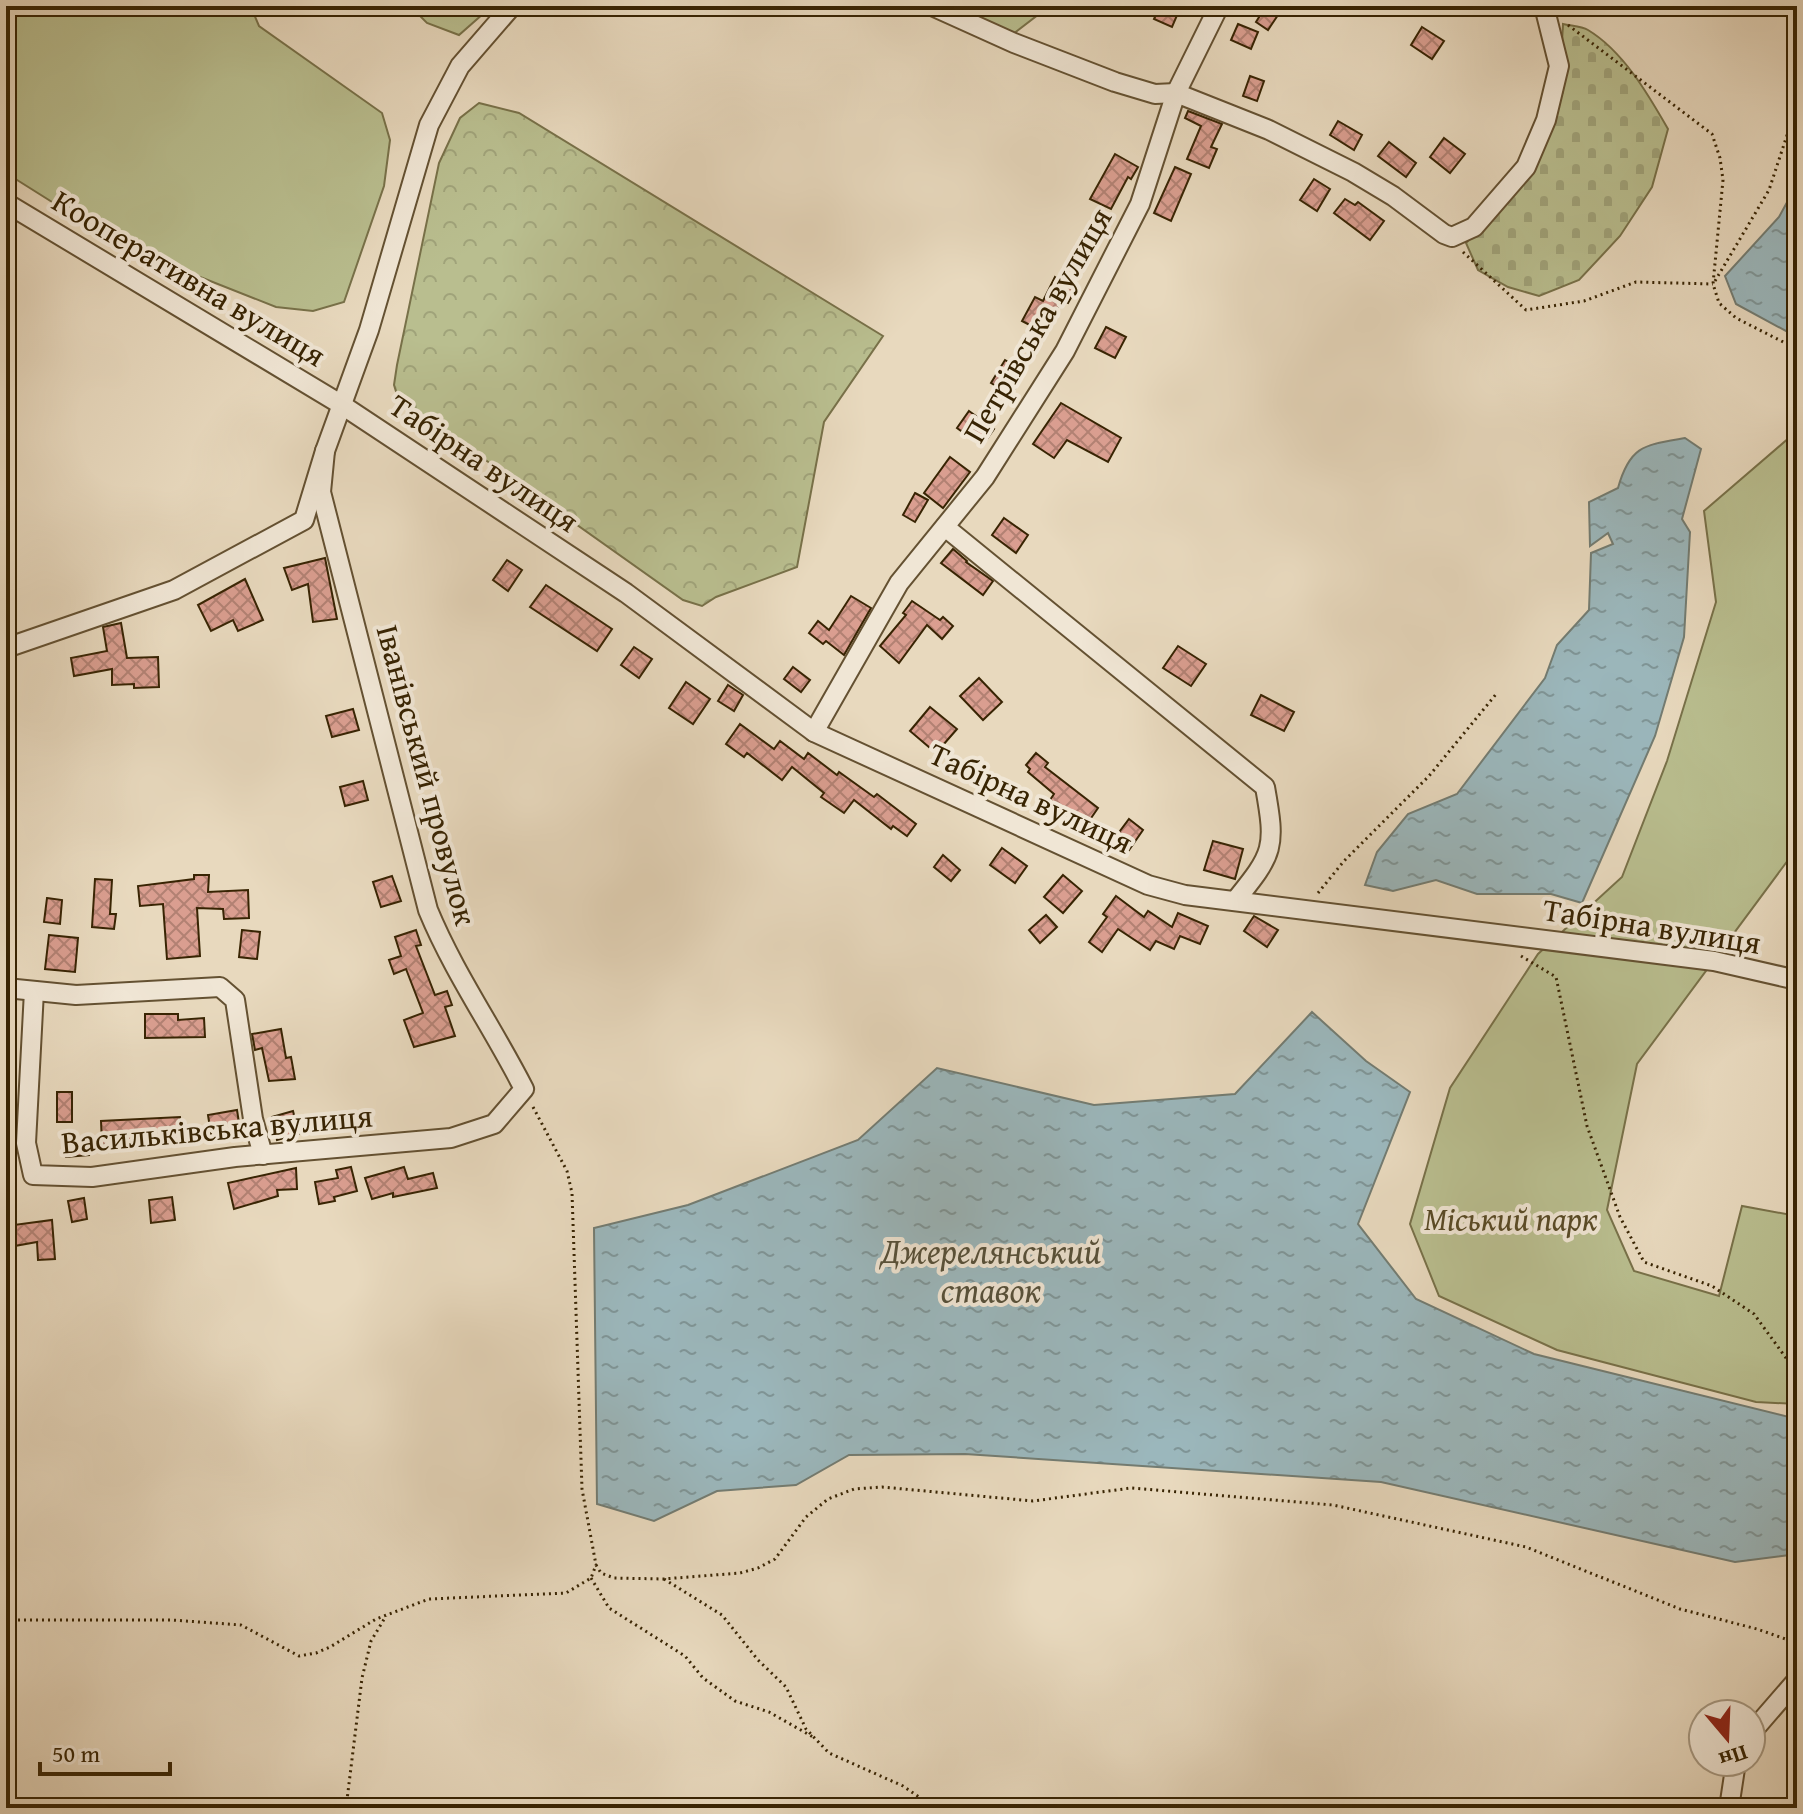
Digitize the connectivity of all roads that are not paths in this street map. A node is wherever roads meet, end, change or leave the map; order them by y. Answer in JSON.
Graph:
{"nodes":[{"id":1,"x":512,"y":6,"type":"edge"},
{"id":2,"x":932,"y":6,"type":"edge"},
{"id":3,"x":1219,"y":6,"type":"edge"},
{"id":4,"x":1544,"y":6,"type":"edge"},
{"id":5,"x":1176,"y":93,"type":"junction"},
{"id":6,"x":6,"y":203,"type":"edge"},
{"id":7,"x":342,"y":405,"type":"junction"},
{"id":8,"x":325,"y":451,"type":"junction"},
{"id":9,"x":945,"y":527,"type":"junction"},
{"id":10,"x":6,"y":648,"type":"edge"},
{"id":11,"x":814,"y":732,"type":"junction"},
{"id":12,"x":1235,"y":901,"type":"junction"},
{"id":13,"x":1797,"y":980,"type":"edge"},
{"id":14,"x":6,"y":988,"type":"edge"},
{"id":15,"x":34,"y":991,"type":"junction"},
{"id":16,"x":524,"y":1089,"type":"joint"},
{"id":17,"x":263,"y":1155,"type":"junction"},
{"id":18,"x":1797,"y":1680,"type":"edge"},
{"id":19,"x":1767,"y":1715,"type":"edge"},
{"id":20,"x":1734,"y":1778,"type":"edge"},
{"id":21,"x":1729,"y":1808,"type":"edge"}],
"edges":[{"from":1,"to":7,"type":"street"},
{"from":2,"to":5,"type":"street"},
{"from":3,"to":5,"type":"street","name":"Петрівська вулиця"},
{"from":4,"to":5,"type":"street"},
{"from":5,"to":9,"type":"street","name":"Петрівська вулиця"},
{"from":6,"to":7,"type":"street","name":"Кооперативна вулиця"},
{"from":7,"to":8,"type":"street"},
{"from":7,"to":11,"type":"street","name":"Табірна вулиця"},
{"from":8,"to":10,"type":"street"},
{"from":8,"to":16,"type":"street","name":"Іванівський провулок"},
{"from":9,"to":11,"type":"street","name":"Петрівська вулиця"},
{"from":9,"to":12,"type":"street"},
{"from":11,"to":12,"type":"street","name":"Табірна вулиця"},
{"from":12,"to":13,"type":"street","name":"Табірна вулиця"},
{"from":14,"to":15,"type":"street"},
{"from":15,"to":17,"type":"street"},
{"from":15,"to":17,"type":"street","name":"Васильківська вулиця"},
{"from":16,"to":17,"type":"street","name":"Васильківська вулиця"},
{"from":18,"to":19,"type":"street"},
{"from":20,"to":21,"type":"street"}]}
